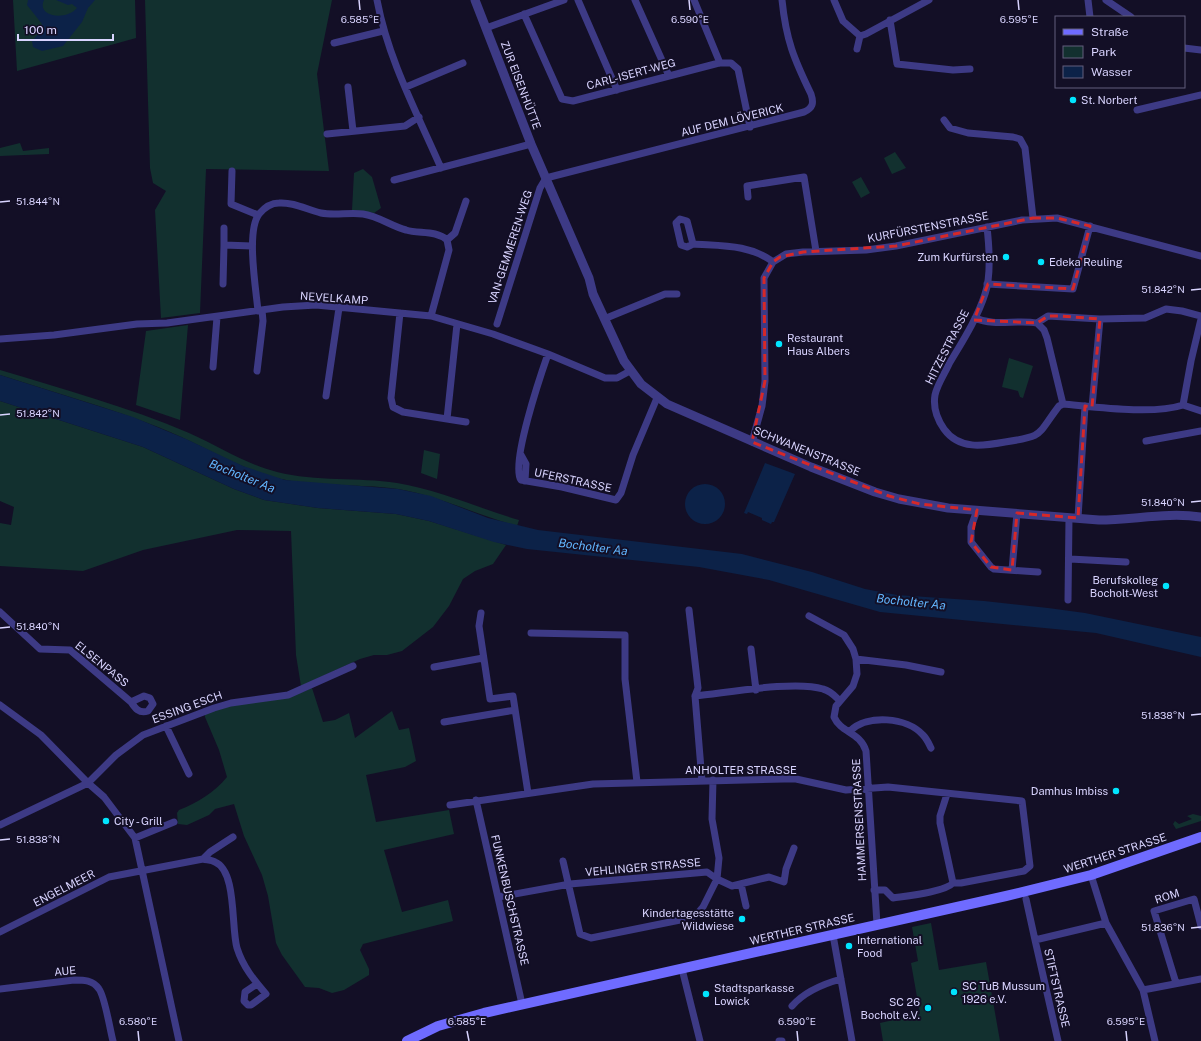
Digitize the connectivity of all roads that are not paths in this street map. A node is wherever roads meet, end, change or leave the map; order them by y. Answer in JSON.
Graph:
{"nodes":[{"id":1,"x":377,"y":0,"type":"edge"},
{"id":2,"x":476,"y":0,"type":"edge"},
{"id":3,"x":564,"y":0,"type":"edge"},
{"id":4,"x":578,"y":0,"type":"edge"},
{"id":5,"x":635,"y":0,"type":"edge"},
{"id":6,"x":694,"y":0,"type":"edge"},
{"id":7,"x":782,"y":0,"type":"edge"},
{"id":8,"x":834,"y":0,"type":"edge"},
{"id":9,"x":929,"y":0,"type":"edge"},
{"id":10,"x":1088,"y":0,"type":"edge"},
{"id":11,"x":1106,"y":0,"type":"edge"},
{"id":12,"x":524,"y":14,"type":"junction"},
{"id":13,"x":1090,"y":16,"type":"edge"},
{"id":14,"x":1130,"y":16,"type":"edge"},
{"id":15,"x":890,"y":20,"type":"junction"},
{"id":16,"x":486,"y":28,"type":"junction"},
{"id":17,"x":383,"y":31,"type":"junction"},
{"id":18,"x":860,"y":36,"type":"junction"},
{"id":19,"x":334,"y":43,"type":"dead end"},
{"id":20,"x":1185,"y":48,"type":"edge"},
{"id":21,"x":857,"y":49,"type":"dead end"},
{"id":22,"x":1201,"y":50,"type":"edge"},
{"id":23,"x":463,"y":63,"type":"dead end"},
{"id":24,"x":720,"y":63,"type":"junction"},
{"id":25,"x":970,"y":69,"type":"dead end"},
{"id":26,"x":669,"y":76,"type":"junction"},
{"id":27,"x":348,"y":87,"type":"dead end"},
{"id":28,"x":406,"y":87,"type":"junction"},
{"id":29,"x":617,"y":90,"type":"junction"},
{"id":30,"x":1201,"y":94,"type":"edge"},
{"id":31,"x":1137,"y":110,"type":"dead end"},
{"id":32,"x":419,"y":117,"type":"junction"},
{"id":33,"x":944,"y":120,"type":"dead end"},
{"id":34,"x":750,"y":126,"type":"junction"},
{"id":35,"x":353,"y":131,"type":"junction"},
{"id":36,"x":327,"y":134,"type":"dead end"},
{"id":37,"x":531,"y":144,"type":"junction"},
{"id":38,"x":441,"y":168,"type":"junction"},
{"id":39,"x":232,"y":172,"type":"dead end"},
{"id":40,"x":546,"y":178,"type":"junction"},
{"id":41,"x":394,"y":180,"type":"dead end"},
{"id":42,"x":748,"y":197,"type":"dead end"},
{"id":43,"x":466,"y":201,"type":"dead end"},
{"id":44,"x":258,"y":215,"type":"junction"},
{"id":45,"x":1033,"y":218,"type":"junction"},
{"id":46,"x":1090,"y":226,"type":"junction"},
{"id":47,"x":987,"y":227,"type":"junction"},
{"id":48,"x":224,"y":228,"type":"dead end"},
{"id":49,"x":447,"y":240,"type":"junction"},
{"id":50,"x":693,"y":244,"type":"dead end"},
{"id":51,"x":224,"y":246,"type":"junction"},
{"id":52,"x":252,"y":246,"type":"junction"},
{"id":53,"x":816,"y":251,"type":"junction"},
{"id":54,"x":1201,"y":256,"type":"edge"},
{"id":55,"x":773,"y":262,"type":"junction"},
{"id":56,"x":223,"y":284,"type":"dead end"},
{"id":57,"x":988,"y":284,"type":"junction"},
{"id":58,"x":677,"y":294,"type":"dead end"},
{"id":59,"x":339,"y":308,"type":"junction"},
{"id":60,"x":260,"y":310,"type":"junction"},
{"id":61,"x":400,"y":314,"type":"junction"},
{"id":62,"x":431,"y":316,"type":"junction"},
{"id":63,"x":1201,"y":316,"type":"edge"},
{"id":64,"x":217,"y":317,"type":"junction"},
{"id":65,"x":975,"y":318,"type":"junction"},
{"id":66,"x":1100,"y":318,"type":"junction"},
{"id":67,"x":604,"y":319,"type":"junction"},
{"id":68,"x":1201,"y":319,"type":"edge"},
{"id":69,"x":1037,"y":322,"type":"junction"},
{"id":70,"x":457,"y":324,"type":"junction"},
{"id":71,"x":497,"y":324,"type":"dead end"},
{"id":72,"x":0,"y":339,"type":"edge"},
{"id":73,"x":548,"y":354,"type":"junction"},
{"id":74,"x":214,"y":366,"type":"dead end"},
{"id":75,"x":257,"y":371,"type":"dead end"},
{"id":76,"x":630,"y":371,"type":"junction"},
{"id":77,"x":326,"y":396,"type":"dead end"},
{"id":78,"x":657,"y":398,"type":"junction"},
{"id":79,"x":1063,"y":404,"type":"junction"},
{"id":80,"x":1183,"y":405,"type":"junction"},
{"id":81,"x":1089,"y":407,"type":"junction"},
{"id":82,"x":1201,"y":411,"type":"edge"},
{"id":83,"x":447,"y":419,"type":"junction"},
{"id":84,"x":466,"y":422,"type":"dead end"},
{"id":85,"x":1201,"y":431,"type":"edge"},
{"id":86,"x":1146,"y":441,"type":"dead end"},
{"id":87,"x":752,"y":442,"type":"junction"},
{"id":88,"x":977,"y":510,"type":"junction"},
{"id":89,"x":1017,"y":513,"type":"junction"},
{"id":90,"x":1201,"y":517,"type":"edge"},
{"id":91,"x":1073,"y":518,"type":"junction"},
{"id":92,"x":1070,"y":559,"type":"junction"},
{"id":93,"x":1126,"y":562,"type":"dead end"},
{"id":94,"x":1012,"y":570,"type":"junction"},
{"id":95,"x":1038,"y":572,"type":"dead end"},
{"id":96,"x":1068,"y":600,"type":"dead end"},
{"id":97,"x":689,"y":610,"type":"dead end"},
{"id":98,"x":0,"y":612,"type":"edge"},
{"id":99,"x":480,"y":613,"type":"dead end"},
{"id":100,"x":809,"y":616,"type":"dead end"},
{"id":101,"x":531,"y":634,"type":"dead end"},
{"id":102,"x":751,"y":649,"type":"dead end"},
{"id":103,"x":483,"y":658,"type":"junction"},
{"id":104,"x":856,"y":659,"type":"junction"},
{"id":105,"x":353,"y":666,"type":"dead end"},
{"id":106,"x":434,"y":667,"type":"dead end"},
{"id":107,"x":941,"y":672,"type":"dead end"},
{"id":108,"x":756,"y":690,"type":"junction"},
{"id":109,"x":695,"y":696,"type":"junction"},
{"id":110,"x":490,"y":699,"type":"junction"},
{"id":111,"x":840,"y":701,"type":"junction"},
{"id":112,"x":131,"y":702,"type":"dead end"},
{"id":113,"x":0,"y":705,"type":"edge"},
{"id":114,"x":514,"y":710,"type":"junction"},
{"id":115,"x":491,"y":714,"type":"junction"},
{"id":116,"x":444,"y":722,"type":"dead end"},
{"id":117,"x":166,"y":726,"type":"junction"},
{"id":118,"x":850,"y":731,"type":"junction"},
{"id":119,"x":932,"y":748,"type":"dead end"},
{"id":120,"x":189,"y":774,"type":"dead end"},
{"id":121,"x":713,"y":780,"type":"junction"},
{"id":122,"x":702,"y":781,"type":"junction"},
{"id":123,"x":637,"y":782,"type":"junction"},
{"id":124,"x":88,"y":783,"type":"junction"},
{"id":125,"x":867,"y":788,"type":"junction"},
{"id":126,"x":528,"y":793,"type":"junction"},
{"id":127,"x":947,"y":794,"type":"junction"},
{"id":128,"x":476,"y":800,"type":"junction"},
{"id":129,"x":450,"y":805,"type":"dead end"},
{"id":130,"x":174,"y":822,"type":"dead end"},
{"id":131,"x":0,"y":825,"type":"edge"},
{"id":132,"x":233,"y":837,"type":"dead end"},
{"id":133,"x":1201,"y":837,"type":"edge"},
{"id":134,"x":135,"y":838,"type":"junction"},
{"id":135,"x":794,"y":848,"type":"dead end"},
{"id":136,"x":203,"y":859,"type":"junction"},
{"id":137,"x":563,"y":861,"type":"dead end"},
{"id":138,"x":141,"y":871,"type":"junction"},
{"id":139,"x":1091,"y":875,"type":"junction"},
{"id":140,"x":717,"y":879,"type":"junction"},
{"id":141,"x":953,"y":883,"type":"junction"},
{"id":142,"x":570,"y":884,"type":"junction"},
{"id":143,"x":741,"y":884,"type":"junction"},
{"id":144,"x":874,"y":890,"type":"junction"},
{"id":145,"x":498,"y":898,"type":"junction"},
{"id":146,"x":1026,"y":899,"type":"dead end"},
{"id":147,"x":746,"y":906,"type":"dead end"},
{"id":148,"x":1200,"y":918,"type":"edge"},
{"id":149,"x":877,"y":924,"type":"junction"},
{"id":150,"x":1106,"y":924,"type":"junction"},
{"id":151,"x":1201,"y":926,"type":"edge"},
{"id":152,"x":0,"y":932,"type":"edge"},
{"id":153,"x":833,"y":935,"type":"junction"},
{"id":154,"x":1035,"y":940,"type":"junction"},
{"id":155,"x":682,"y":969,"type":"junction"},
{"id":156,"x":841,"y":979,"type":"junction"},
{"id":157,"x":1201,"y":979,"type":"edge"},
{"id":158,"x":1176,"y":983,"type":"junction"},
{"id":159,"x":257,"y":984,"type":"dead end"},
{"id":160,"x":0,"y":989,"type":"edge"},
{"id":161,"x":1142,"y":990,"type":"junction"},
{"id":162,"x":522,"y":1004,"type":"junction"},
{"id":163,"x":792,"y":1006,"type":"dead end"},
{"id":164,"x":113,"y":1041,"type":"edge"},
{"id":165,"x":179,"y":1041,"type":"edge"},
{"id":166,"x":407,"y":1041,"type":"edge"},
{"id":167,"x":700,"y":1041,"type":"edge"},
{"id":168,"x":779,"y":1041,"type":"edge"},
{"id":169,"x":782,"y":1041,"type":"edge"},
{"id":170,"x":852,"y":1041,"type":"edge"},
{"id":171,"x":1058,"y":1041,"type":"edge"},
{"id":172,"x":1155,"y":1041,"type":"edge"}],
"edges":[{"from":1,"to":17,"type":"street"},
{"from":2,"to":16,"type":"street","name":"ZUR EISENHÜTTE"},
{"from":3,"to":12,"type":"street"},
{"from":4,"to":29,"type":"street"},
{"from":5,"to":26,"type":"street"},
{"from":6,"to":24,"type":"street"},
{"from":7,"to":34,"type":"street","name":"AUF DEM LÖVERICK"},
{"from":8,"to":18,"type":"street"},
{"from":9,"to":15,"type":"street"},
{"from":10,"to":13,"type":"street"},
{"from":11,"to":14,"type":"street"},
{"from":12,"to":16,"type":"street"},
{"from":12,"to":29,"type":"street","name":"CARL-ISERT-WEG"},
{"from":15,"to":18,"type":"street"},
{"from":15,"to":25,"type":"street"},
{"from":16,"to":37,"type":"street","name":"ZUR EISENHÜTTE"},
{"from":17,"to":19,"type":"street"},
{"from":17,"to":28,"type":"street"},
{"from":18,"to":21,"type":"street"},
{"from":20,"to":22,"type":"street"},
{"from":23,"to":28,"type":"street"},
{"from":24,"to":26,"type":"street","name":"CARL-ISERT-WEG"},
{"from":24,"to":34,"type":"street"},
{"from":26,"to":29,"type":"street","name":"CARL-ISERT-WEG"},
{"from":27,"to":35,"type":"street"},
{"from":28,"to":32,"type":"street"},
{"from":30,"to":31,"type":"street"},
{"from":32,"to":35,"type":"street"},
{"from":32,"to":38,"type":"street"},
{"from":33,"to":45,"type":"street"},
{"from":34,"to":40,"type":"street","name":"AUF DEM LÖVERICK"},
{"from":35,"to":36,"type":"street"},
{"from":37,"to":38,"type":"street"},
{"from":37,"to":40,"type":"street","name":"ZUR EISENHÜTTE"},
{"from":38,"to":41,"type":"street"},
{"from":39,"to":44,"type":"street"},
{"from":40,"to":67,"type":"street","name":"SCHWANENSTRASSE"},
{"from":40,"to":71,"type":"street","name":"VAN-GEMMEREN-WEG"},
{"from":42,"to":53,"type":"street"},
{"from":43,"to":49,"type":"street"},
{"from":44,"to":49,"type":"street"},
{"from":44,"to":52,"type":"street"},
{"from":45,"to":46,"type":"street","name":"KURFÜRSTENSTRASSE"},
{"from":45,"to":47,"type":"street","name":"KURFÜRSTENSTRASSE"},
{"from":46,"to":54,"type":"street","name":"KURFÜRSTENSTRASSE"},
{"from":46,"to":57,"type":"street"},
{"from":47,"to":53,"type":"street","name":"KURFÜRSTENSTRASSE"},
{"from":47,"to":57,"type":"street","name":"HITZESTRASSE"},
{"from":48,"to":51,"type":"street"},
{"from":49,"to":62,"type":"street"},
{"from":50,"to":55,"type":"street"},
{"from":51,"to":52,"type":"street"},
{"from":51,"to":56,"type":"street"},
{"from":52,"to":60,"type":"street"},
{"from":53,"to":55,"type":"street","name":"KURFÜRSTENSTRASSE"},
{"from":55,"to":87,"type":"street"},
{"from":57,"to":65,"type":"street","name":"HITZESTRASSE"},
{"from":58,"to":67,"type":"street"},
{"from":59,"to":60,"type":"street","name":"NEVELKAMP"},
{"from":59,"to":61,"type":"street","name":"NEVELKAMP"},
{"from":59,"to":77,"type":"street"},
{"from":60,"to":64,"type":"street","name":"NEVELKAMP"},
{"from":60,"to":75,"type":"street"},
{"from":61,"to":62,"type":"street","name":"NEVELKAMP"},
{"from":61,"to":83,"type":"street"},
{"from":62,"to":70,"type":"street","name":"NEVELKAMP"},
{"from":63,"to":66,"type":"street"},
{"from":64,"to":72,"type":"street","name":"NEVELKAMP"},
{"from":64,"to":74,"type":"street"},
{"from":65,"to":69,"type":"street"},
{"from":65,"to":79,"type":"street","name":"HITZESTRASSE"},
{"from":66,"to":69,"type":"street"},
{"from":66,"to":81,"type":"street"},
{"from":67,"to":76,"type":"street","name":"SCHWANENSTRASSE"},
{"from":68,"to":80,"type":"street"},
{"from":69,"to":79,"type":"street"},
{"from":70,"to":73,"type":"street","name":"NEVELKAMP"},
{"from":70,"to":83,"type":"street"},
{"from":73,"to":76,"type":"street","name":"NEVELKAMP"},
{"from":73,"to":78,"type":"street","name":"UFERSTRASSE"},
{"from":76,"to":78,"type":"street","name":"SCHWANENSTRASSE"},
{"from":78,"to":87,"type":"street","name":"SCHWANENSTRASSE"},
{"from":79,"to":81,"type":"street"},
{"from":80,"to":81,"type":"street"},
{"from":80,"to":82,"type":"street"},
{"from":81,"to":91,"type":"street"},
{"from":83,"to":84,"type":"street"},
{"from":85,"to":86,"type":"street"},
{"from":87,"to":88,"type":"street","name":"SCHWANENSTRASSE"},
{"from":88,"to":89,"type":"street","name":"SCHWANENSTRASSE"},
{"from":88,"to":94,"type":"street"},
{"from":89,"to":91,"type":"street","name":"SCHWANENSTRASSE"},
{"from":89,"to":94,"type":"street"},
{"from":90,"to":91,"type":"street","name":"SCHWANENSTRASSE"},
{"from":91,"to":92,"type":"street"},
{"from":92,"to":93,"type":"street"},
{"from":92,"to":96,"type":"street"},
{"from":94,"to":95,"type":"street"},
{"from":97,"to":109,"type":"street"},
{"from":98,"to":112,"type":"street","name":"ELSENPASS"},
{"from":99,"to":103,"type":"street"},
{"from":100,"to":104,"type":"street","name":"HAMMERSENSTRASSE"},
{"from":101,"to":123,"type":"street"},
{"from":102,"to":108,"type":"street"},
{"from":103,"to":106,"type":"street"},
{"from":103,"to":110,"type":"street"},
{"from":104,"to":107,"type":"street"},
{"from":104,"to":111,"type":"street","name":"HAMMERSENSTRASSE"},
{"from":105,"to":117,"type":"street","name":"ESSING ESCH"},
{"from":108,"to":109,"type":"street"},
{"from":108,"to":111,"type":"street"},
{"from":109,"to":122,"type":"street"},
{"from":110,"to":114,"type":"street"},
{"from":110,"to":115,"type":"street"},
{"from":111,"to":118,"type":"street","name":"HAMMERSENSTRASSE"},
{"from":113,"to":124,"type":"street"},
{"from":114,"to":115,"type":"street"},
{"from":114,"to":126,"type":"street"},
{"from":115,"to":116,"type":"street"},
{"from":117,"to":120,"type":"street"},
{"from":117,"to":124,"type":"street","name":"ESSING ESCH"},
{"from":118,"to":119,"type":"street"},
{"from":118,"to":125,"type":"street","name":"HAMMERSENSTRASSE"},
{"from":121,"to":122,"type":"street","name":"ANHOLTER STRASSE"},
{"from":121,"to":125,"type":"street","name":"ANHOLTER STRASSE"},
{"from":121,"to":140,"type":"street"},
{"from":122,"to":123,"type":"street","name":"ANHOLTER STRASSE"},
{"from":123,"to":126,"type":"street","name":"ANHOLTER STRASSE"},
{"from":124,"to":131,"type":"street","name":"ESSING ESCH"},
{"from":124,"to":134,"type":"street"},
{"from":125,"to":127,"type":"street","name":"ANHOLTER STRASSE"},
{"from":125,"to":144,"type":"street","name":"HAMMERSENSTRASSE"},
{"from":126,"to":128,"type":"street","name":"ANHOLTER STRASSE"},
{"from":127,"to":141,"type":"street"},
{"from":127,"to":141,"type":"street","name":"ANHOLTER STRASSE"},
{"from":128,"to":129,"type":"street","name":"ANHOLTER STRASSE"},
{"from":128,"to":145,"type":"street","name":"FUNKENBUSCHSTRASSE"},
{"from":130,"to":134,"type":"street"},
{"from":132,"to":136,"type":"street"},
{"from":133,"to":139,"type":"main road","name":"WERTHER STRASSE"},
{"from":134,"to":138,"type":"street"},
{"from":135,"to":143,"type":"street","name":"VEHLINGER STRASSE"},
{"from":136,"to":138,"type":"street","name":"ENGELMEER"},
{"from":136,"to":159,"type":"street"},
{"from":137,"to":142,"type":"street"},
{"from":138,"to":152,"type":"street","name":"ENGELMEER"},
{"from":138,"to":165,"type":"street"},
{"from":139,"to":149,"type":"main road","name":"WERTHER STRASSE"},
{"from":139,"to":150,"type":"street"},
{"from":140,"to":142,"type":"street","name":"VEHLINGER STRASSE"},
{"from":140,"to":142,"type":"street"},
{"from":140,"to":143,"type":"street","name":"VEHLINGER STRASSE"},
{"from":141,"to":144,"type":"street"},
{"from":142,"to":145,"type":"street","name":"VEHLINGER STRASSE"},
{"from":143,"to":147,"type":"street"},
{"from":144,"to":149,"type":"street","name":"HAMMERSENSTRASSE"},
{"from":145,"to":162,"type":"street","name":"FUNKENBUSCHSTRASSE"},
{"from":146,"to":154,"type":"street","name":"STIFTSTRASSE"},
{"from":148,"to":151,"type":"street","name":"ROM"},
{"from":148,"to":158,"type":"street","name":"ROM"},
{"from":149,"to":153,"type":"main road","name":"WERTHER STRASSE"},
{"from":150,"to":154,"type":"street","name":"STIFTSTRASSE"},
{"from":150,"to":161,"type":"street"},
{"from":153,"to":155,"type":"main road","name":"WERTHER STRASSE"},
{"from":153,"to":156,"type":"street"},
{"from":154,"to":171,"type":"street","name":"STIFTSTRASSE"},
{"from":155,"to":162,"type":"main road","name":"WERTHER STRASSE"},
{"from":155,"to":167,"type":"street"},
{"from":156,"to":163,"type":"street"},
{"from":156,"to":170,"type":"street"},
{"from":157,"to":158,"type":"street"},
{"from":158,"to":161,"type":"street"},
{"from":160,"to":164,"type":"street","name":"AUE"},
{"from":161,"to":172,"type":"street"},
{"from":162,"to":166,"type":"main road","name":"WERTHER STRASSE"},
{"from":168,"to":169,"type":"street"}]}
